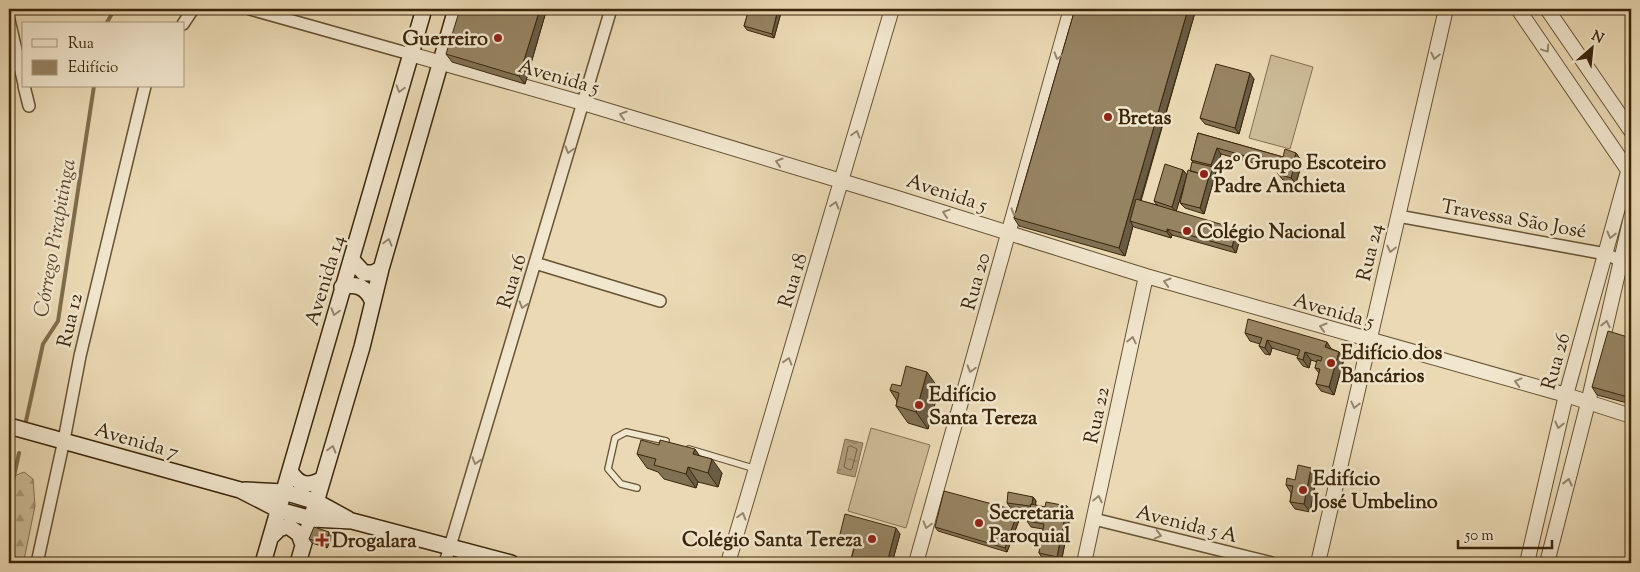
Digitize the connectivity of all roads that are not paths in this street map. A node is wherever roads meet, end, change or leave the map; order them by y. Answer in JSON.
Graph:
{"nodes":[{"id":1,"x":193,"y":9,"type":"edge"},
{"id":2,"x":250,"y":9,"type":"edge"},
{"id":3,"x":424,"y":9,"type":"edge"},
{"id":4,"x":456,"y":9,"type":"edge"},
{"id":5,"x":610,"y":9,"type":"edge"},
{"id":6,"x":892,"y":9,"type":"edge"},
{"id":7,"x":1071,"y":9,"type":"edge"},
{"id":8,"x":1446,"y":9,"type":"edge"},
{"id":9,"x":1518,"y":9,"type":"edge"},
{"id":10,"x":1547,"y":9,"type":"edge"},
{"id":11,"x":274,"y":12,"type":"edge"},
{"id":12,"x":9,"y":20,"type":"edge"},
{"id":13,"x":185,"y":22,"type":"edge"},
{"id":14,"x":410,"y":54,"type":"junction"},
{"id":15,"x":440,"y":63,"type":"junction"},
{"id":16,"x":22,"y":76,"type":"edge"},
{"id":17,"x":25,"y":88,"type":"edge"},
{"id":18,"x":145,"y":88,"type":"edge"},
{"id":19,"x":583,"y":103,"type":"junction"},
{"id":20,"x":29,"y":106,"type":"dead end"},
{"id":21,"x":1631,"y":131,"type":"edge"},
{"id":22,"x":1630,"y":169,"type":"edge"},
{"id":23,"x":842,"y":181,"type":"junction"},
{"id":24,"x":1398,"y":216,"type":"junction"},
{"id":25,"x":1631,"y":216,"type":"edge"},
{"id":26,"x":1009,"y":233,"type":"junction"},
{"id":27,"x":1606,"y":254,"type":"junction"},
{"id":28,"x":352,"y":260,"type":"junction"},
{"id":29,"x":1621,"y":261,"type":"junction"},
{"id":30,"x":535,"y":263,"type":"junction"},
{"id":31,"x":380,"y":269,"type":"junction"},
{"id":32,"x":1146,"y":276,"type":"junction"},
{"id":33,"x":342,"y":287,"type":"junction"},
{"id":34,"x":372,"y":300,"type":"junction"},
{"id":35,"x":660,"y":301,"type":"dead end"},
{"id":36,"x":1370,"y":340,"type":"junction"},
{"id":37,"x":1566,"y":395,"type":"junction"},
{"id":38,"x":1588,"y":403,"type":"junction"},
{"id":39,"x":1631,"y":416,"type":"edge"},
{"id":40,"x":16,"y":428,"type":"edge"},
{"id":41,"x":64,"y":440,"type":"junction"},
{"id":42,"x":676,"y":445,"type":"edge"},
{"id":43,"x":685,"y":448,"type":"edge"},
{"id":44,"x":756,"y":469,"type":"junction"},
{"id":45,"x":290,"y":471,"type":"junction"},
{"id":46,"x":323,"y":479,"type":"junction"},
{"id":47,"x":637,"y":488,"type":"dead end"},
{"id":48,"x":240,"y":490,"type":"junction"},
{"id":49,"x":284,"y":492,"type":"junction"},
{"id":50,"x":317,"y":502,"type":"junction"},
{"id":51,"x":1540,"y":506,"type":"junction"},
{"id":52,"x":279,"y":510,"type":"junction"},
{"id":53,"x":1560,"y":512,"type":"junction"},
{"id":54,"x":312,"y":519,"type":"junction"},
{"id":55,"x":1094,"y":519,"type":"junction"},
{"id":56,"x":352,"y":520,"type":"junction"},
{"id":57,"x":271,"y":537,"type":"junction"},
{"id":58,"x":303,"y":545,"type":"junction"},
{"id":59,"x":450,"y":547,"type":"junction"},
{"id":60,"x":37,"y":563,"type":"edge"},
{"id":61,"x":263,"y":563,"type":"edge"},
{"id":62,"x":298,"y":563,"type":"edge"},
{"id":63,"x":445,"y":563,"type":"edge"},
{"id":64,"x":511,"y":563,"type":"edge"},
{"id":65,"x":728,"y":563,"type":"edge"},
{"id":66,"x":916,"y":563,"type":"edge"},
{"id":67,"x":1084,"y":563,"type":"edge"},
{"id":68,"x":1272,"y":563,"type":"edge"},
{"id":69,"x":1318,"y":563,"type":"edge"},
{"id":70,"x":1527,"y":563,"type":"edge"},
{"id":71,"x":1547,"y":563,"type":"edge"}],
"edges":[{"from":1,"to":13,"type":"street"},
{"from":2,"to":11,"type":"street","name":"Avenida 5"},
{"from":3,"to":14,"type":"main road","name":"Avenida 14"},
{"from":4,"to":15,"type":"main road"},
{"from":5,"to":19,"type":"street","name":"Rua 16"},
{"from":23,"to":6,"type":"street","name":"Rua 18","one_way":true},
{"from":7,"to":26,"type":"street","name":"Rua 20","one_way":true},
{"from":8,"to":24,"type":"street","name":"Rua 24","one_way":true},
{"from":9,"to":22,"type":"street","one_way":true},
{"from":10,"to":21,"type":"street"},
{"from":11,"to":14,"type":"street","name":"Avenida 5"},
{"from":12,"to":16,"type":"street"},
{"from":14,"to":15,"type":"street","name":"Avenida 5"},
{"from":14,"to":28,"type":"main road","name":"Avenida 14","one_way":true},
{"from":15,"to":19,"type":"street","name":"Avenida 5"},
{"from":31,"to":15,"type":"main road","one_way":true},
{"from":17,"to":20,"type":"street"},
{"from":18,"to":41,"type":"street","name":"Rua 12"},
{"from":23,"to":19,"type":"street","name":"Avenida 5","one_way":true},
{"from":19,"to":30,"type":"street","name":"Rua 16","one_way":true},
{"from":22,"to":27,"type":"street","name":"Rua 26","one_way":true},
{"from":26,"to":23,"type":"street","name":"Avenida 5","one_way":true},
{"from":44,"to":23,"type":"street","name":"Rua 18","one_way":true},
{"from":24,"to":27,"type":"street","name":"Travessa São José"},
{"from":24,"to":36,"type":"street","name":"Rua 24","one_way":true},
{"from":25,"to":29,"type":"street","name":"Rua 26"},
{"from":26,"to":32,"type":"street","name":"Avenida 5"},
{"from":26,"to":66,"type":"street","name":"Rua 20","one_way":true},
{"from":27,"to":29,"type":"street","name":"Travessa São José"},
{"from":27,"to":37,"type":"street","name":"Rua 26"},
{"from":28,"to":31,"type":"main road"},
{"from":28,"to":33,"type":"main road","name":"Avenida 14"},
{"from":38,"to":29,"type":"street","name":"Rua 26","one_way":true},
{"from":30,"to":35,"type":"street"},
{"from":30,"to":59,"type":"street","name":"Rua 16","one_way":true},
{"from":31,"to":34,"type":"main road"},
{"from":36,"to":32,"type":"street","name":"Avenida 5","one_way":true},
{"from":55,"to":32,"type":"street","name":"Rua 22","one_way":true},
{"from":33,"to":34,"type":"main road"},
{"from":33,"to":45,"type":"main road","name":"Avenida 14","one_way":true},
{"from":46,"to":34,"type":"main road","one_way":true},
{"from":37,"to":36,"type":"street","name":"Avenida 5","one_way":true},
{"from":36,"to":69,"type":"street","name":"Rua 24","one_way":true},
{"from":37,"to":38,"type":"street","name":"Avenida 5"},
{"from":37,"to":51,"type":"street","name":"Rua 26","one_way":true},
{"from":38,"to":39,"type":"street","name":"Avenida 5"},
{"from":53,"to":38,"type":"street","name":"Rua 26","one_way":true},
{"from":40,"to":41,"type":"main road","name":"Avenida 7"},
{"from":41,"to":48,"type":"main road","name":"Avenida 7"},
{"from":41,"to":60,"type":"street","name":"Rua 12"},
{"from":42,"to":47,"type":"lane"},
{"from":43,"to":44,"type":"lane"},
{"from":65,"to":44,"type":"street","name":"Rua 18","one_way":true},
{"from":45,"to":46,"type":"main road"},
{"from":45,"to":49,"type":"main road","name":"Avenida 14"},
{"from":46,"to":50,"type":"main road"},
{"from":48,"to":49,"type":"main road","name":"Avenida 7"},
{"from":48,"to":52,"type":"main road","name":"Avenida 7"},
{"from":49,"to":50,"type":"main road","name":"Avenida 7"},
{"from":49,"to":52,"type":"main road","name":"Avenida 14"},
{"from":50,"to":54,"type":"main road"},
{"from":50,"to":56,"type":"main road","name":"Avenida 7"},
{"from":51,"to":53,"type":"street"},
{"from":51,"to":70,"type":"street","name":"Rua 26"},
{"from":52,"to":54,"type":"main road","name":"Avenida 7"},
{"from":52,"to":57,"type":"main road","name":"Avenida 14"},
{"from":53,"to":71,"type":"street","name":"Rua 26"},
{"from":54,"to":56,"type":"main road","name":"Avenida 7"},
{"from":54,"to":58,"type":"main road"},
{"from":55,"to":67,"type":"street","name":"Rua 22"},
{"from":55,"to":68,"type":"street","name":"Avenida 5 A","one_way":true},
{"from":56,"to":59,"type":"main road","name":"Avenida 7"},
{"from":57,"to":58,"type":"main road"},
{"from":57,"to":61,"type":"main road","name":"Avenida 14"},
{"from":58,"to":62,"type":"main road"},
{"from":59,"to":63,"type":"street","name":"Rua 16"},
{"from":59,"to":64,"type":"main road","name":"Avenida 7"}]}
